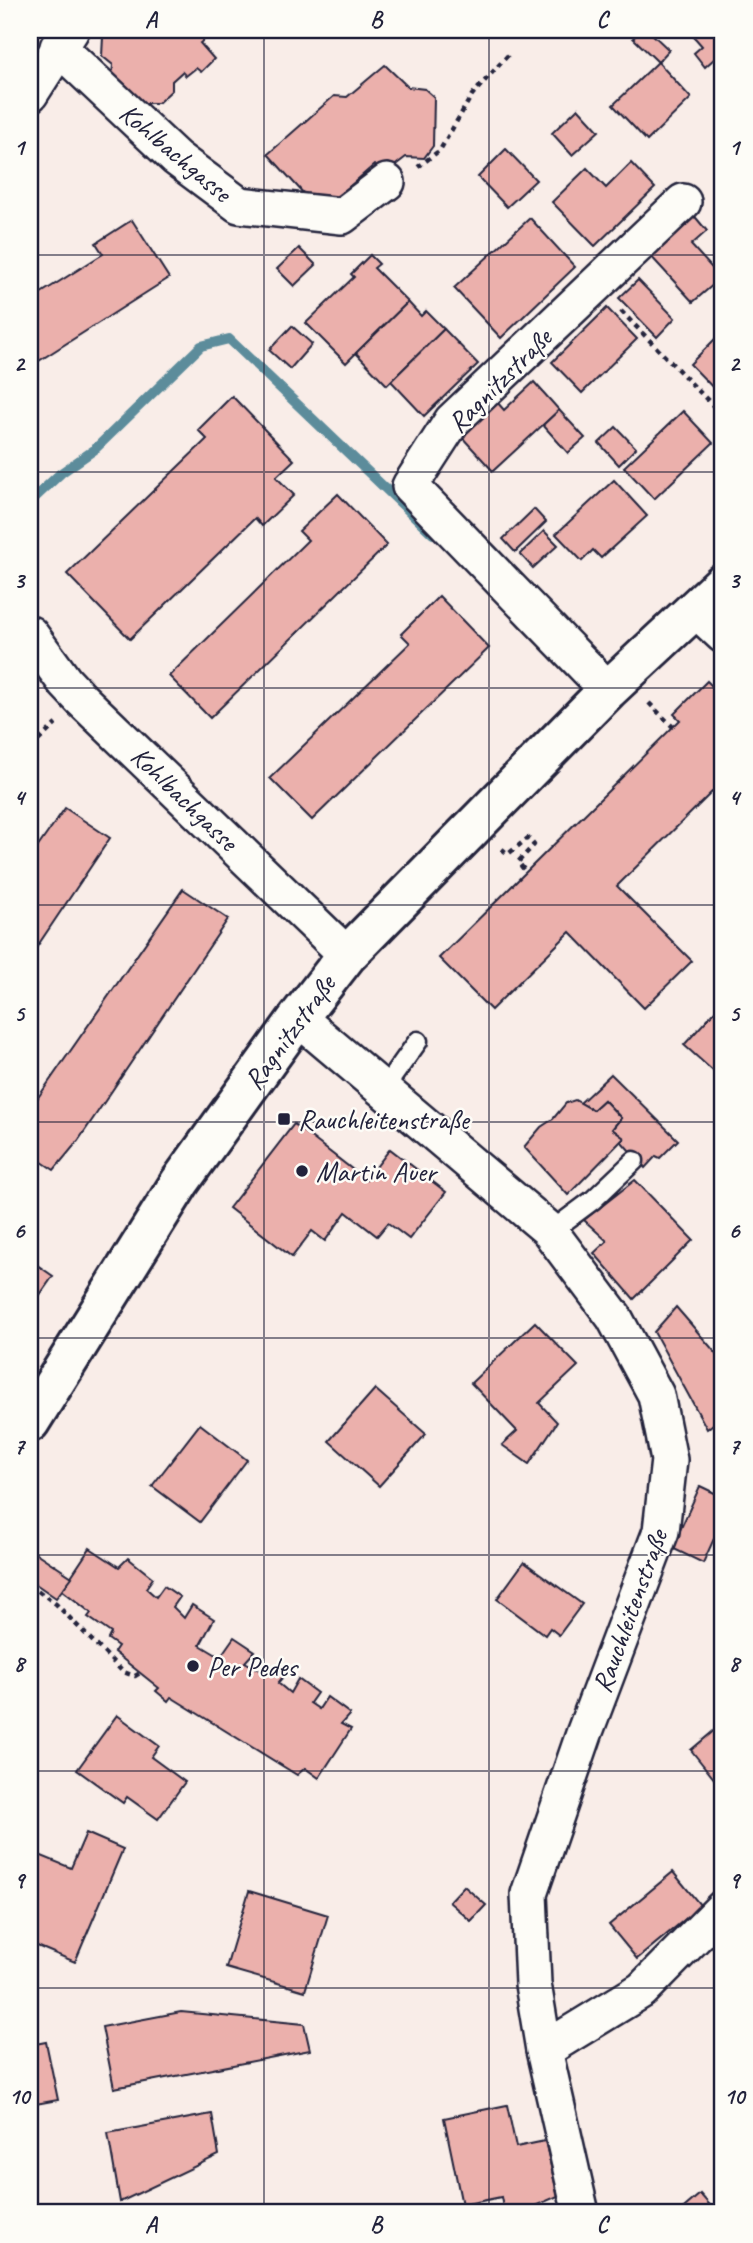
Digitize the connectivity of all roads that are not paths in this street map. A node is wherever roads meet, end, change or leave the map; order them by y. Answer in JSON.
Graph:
{"nodes":[{"id":1,"x":64,"y":39,"type":"edge"},
{"id":2,"x":30,"y":94,"type":"edge"},
{"id":3,"x":387,"y":182,"type":"road end"},
{"id":4,"x":683,"y":202,"type":"dead end"},
{"id":5,"x":723,"y":583,"type":"edge"},
{"id":6,"x":696,"y":610,"type":"junction"},
{"id":7,"x":30,"y":634,"type":"edge"},
{"id":8,"x":723,"y":635,"type":"edge"},
{"id":9,"x":625,"y":693,"type":"junction"},
{"id":10,"x":347,"y":955,"type":"junction"},
{"id":11,"x":298,"y":1018,"type":"junction"},
{"id":12,"x":418,"y":1041,"type":"dead end"},
{"id":13,"x":383,"y":1090,"type":"junction"},
{"id":14,"x":634,"y":1161,"type":"dead end"},
{"id":15,"x":550,"y":1232,"type":"junction"},
{"id":16,"x":30,"y":1422,"type":"edge"},
{"id":17,"x":723,"y":1908,"type":"edge"},
{"id":18,"x":544,"y":2050,"type":"junction"},
{"id":19,"x":581,"y":2213,"type":"edge"}],
"edges":[{"from":1,"to":2,"type":"street","name":"Kohlbachgasse"},
{"from":1,"to":3,"type":"street","name":"Kohlbachgasse"},
{"from":4,"to":9,"type":"street","name":"Ragnitzstraße"},
{"from":5,"to":6,"type":"main road","name":"Ragnitzstraße"},
{"from":6,"to":8,"type":"street"},
{"from":6,"to":9,"type":"main road","name":"Ragnitzstraße"},
{"from":7,"to":10,"type":"street","name":"Kohlbachgasse"},
{"from":9,"to":10,"type":"main road","name":"Ragnitzstraße"},
{"from":10,"to":11,"type":"main road","name":"Ragnitzstraße"},
{"from":11,"to":13,"type":"street","name":"Rauchleitenstraße"},
{"from":11,"to":16,"type":"main road","name":"Ragnitzstraße"},
{"from":12,"to":13,"type":"lane"},
{"from":13,"to":15,"type":"street","name":"Rauchleitenstraße"},
{"from":14,"to":15,"type":"lane"},
{"from":15,"to":18,"type":"street","name":"Rauchleitenstraße"},
{"from":17,"to":18,"type":"street"},
{"from":18,"to":19,"type":"street","name":"Rauchleitenstraße"}]}
